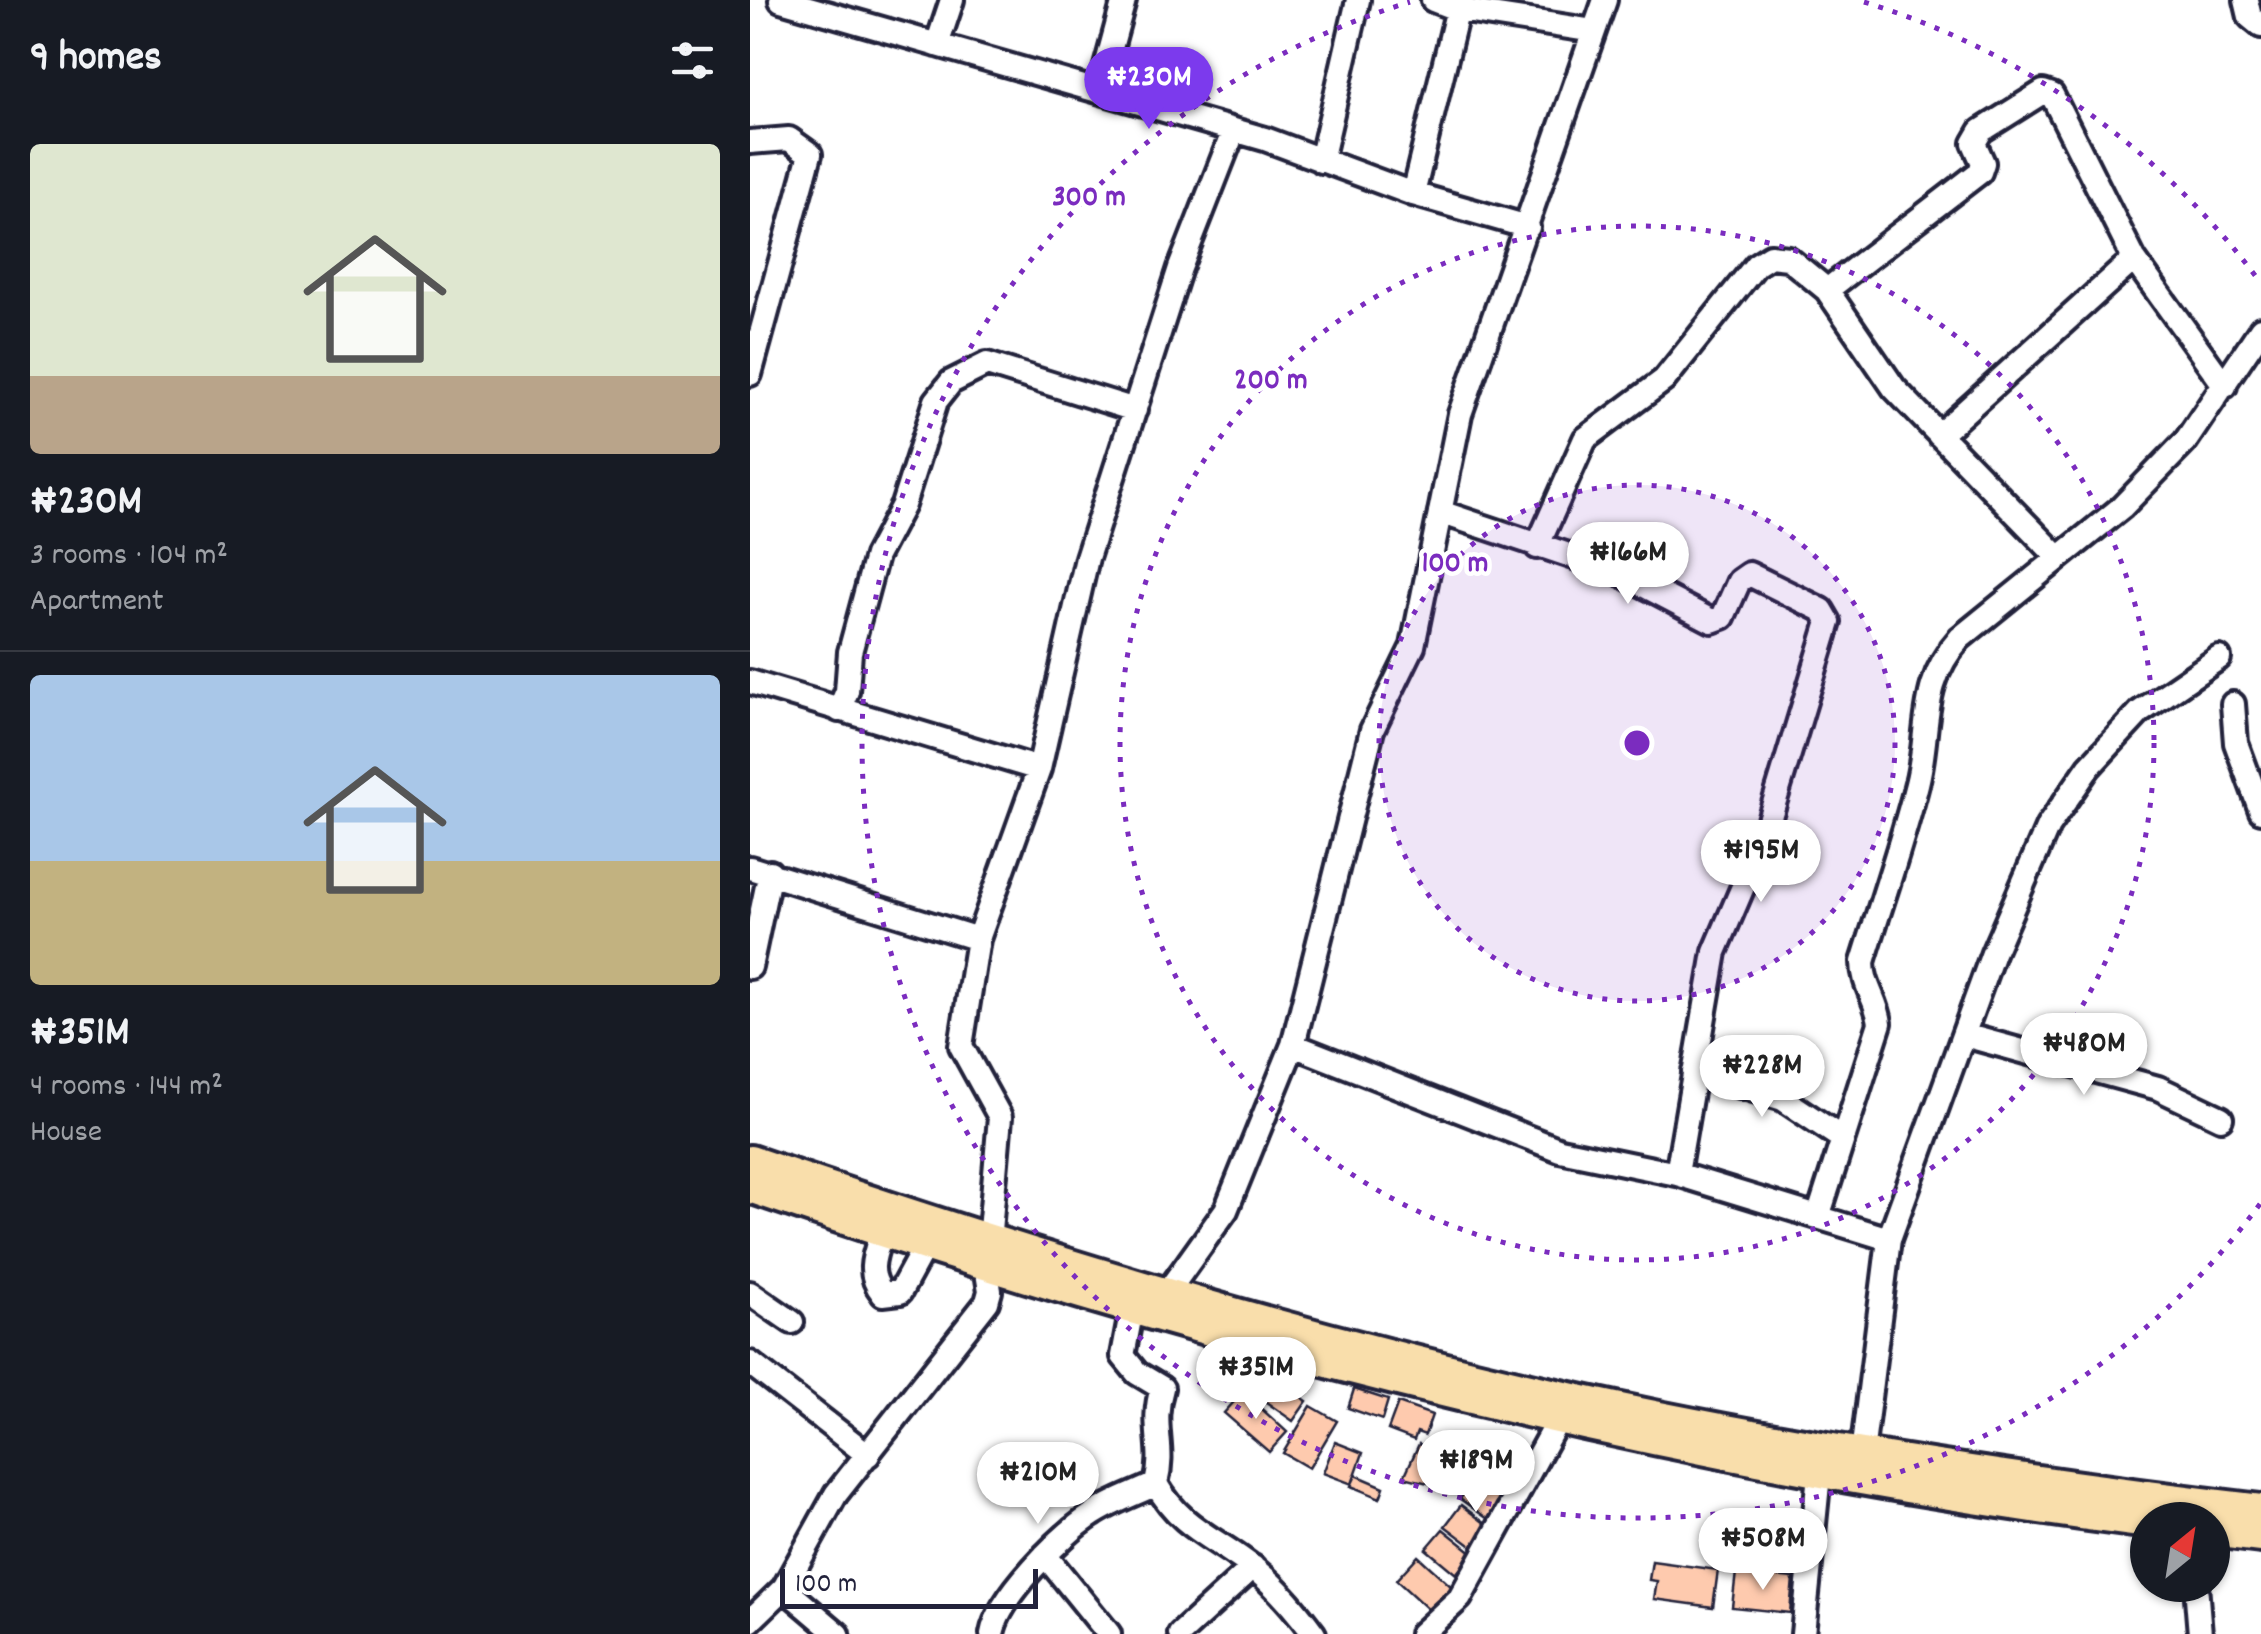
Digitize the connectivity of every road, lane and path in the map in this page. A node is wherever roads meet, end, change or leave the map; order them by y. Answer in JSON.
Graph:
{"nodes":[{"id":1,"x":781,"y":0,"type":"edge"},
{"id":2,"x":952,"y":0,"type":"edge"},
{"id":3,"x":1124,"y":0,"type":"edge"},
{"id":4,"x":1358,"y":0,"type":"edge"},
{"id":5,"x":1432,"y":0,"type":"edge"},
{"id":6,"x":1605,"y":0,"type":"edge"},
{"id":7,"x":2246,"y":0,"type":"edge"},
{"id":8,"x":1459,"y":5,"type":"edge"},
{"id":9,"x":2261,"y":26,"type":"edge"},
{"id":10,"x":1594,"y":31,"type":"junction"},
{"id":11,"x":938,"y":45,"type":"junction"},
{"id":12,"x":1100,"y":89,"type":"junction"},
{"id":13,"x":1234,"y":130,"type":"junction"},
{"id":14,"x":750,"y":142,"type":"edge"},
{"id":15,"x":1321,"y":161,"type":"junction"},
{"id":16,"x":1413,"y":194,"type":"junction"},
{"id":17,"x":1528,"y":227,"type":"junction"},
{"id":18,"x":2134,"y":259,"type":"junction"},
{"id":19,"x":1827,"y":290,"type":"junction"},
{"id":20,"x":756,"y":319,"type":"edge"},
{"id":21,"x":2261,"y":328,"type":"edge"},
{"id":22,"x":750,"y":374,"type":"edge"},
{"id":23,"x":2225,"y":386,"type":"junction"},
{"id":24,"x":1135,"y":410,"type":"junction"},
{"id":25,"x":1939,"y":434,"type":"junction"},
{"id":26,"x":1440,"y":512,"type":"junction"},
{"id":27,"x":1537,"y":547,"type":"junction"},
{"id":28,"x":2059,"y":558,"type":"junction"},
{"id":29,"x":2219,"y":658,"type":"dead end"},
{"id":30,"x":750,"y":682,"type":"edge"},
{"id":31,"x":2233,"y":704,"type":"dead end"},
{"id":32,"x":839,"y":710,"type":"junction"},
{"id":33,"x":1039,"y":769,"type":"junction"},
{"id":34,"x":2261,"y":811,"type":"edge"},
{"id":35,"x":760,"y":870,"type":"edge"},
{"id":36,"x":978,"y":939,"type":"junction"},
{"id":37,"x":750,"y":966,"type":"edge"},
{"id":38,"x":1964,"y":1035,"type":"junction"},
{"id":39,"x":1293,"y":1045,"type":"junction"},
{"id":40,"x":1694,"y":1072,"type":"junction"},
{"id":41,"x":2221,"y":1118,"type":"dead end"},
{"id":42,"x":1843,"y":1139,"type":"junction"},
{"id":43,"x":750,"y":1161,"type":"edge"},
{"id":44,"x":1676,"y":1174,"type":"junction"},
{"id":45,"x":750,"y":1187,"type":"edge"},
{"id":46,"x":1819,"y":1214,"type":"junction"},
{"id":47,"x":882,"y":1232,"type":"junction"},
{"id":48,"x":1889,"y":1239,"type":"junction"},
{"id":49,"x":926,"y":1246,"type":"junction"},
{"id":50,"x":987,"y":1254,"type":"junction"},
{"id":51,"x":750,"y":1293,"type":"edge"},
{"id":52,"x":1166,"y":1294,"type":"junction"},
{"id":53,"x":1132,"y":1308,"type":"junction"},
{"id":54,"x":792,"y":1322,"type":"dead end"},
{"id":55,"x":750,"y":1363,"type":"edge"},
{"id":56,"x":1559,"y":1418,"type":"junction"},
{"id":57,"x":1862,"y":1454,"type":"junction"},
{"id":58,"x":868,"y":1455,"type":"junction"},
{"id":59,"x":1819,"y":1474,"type":"junction"},
{"id":60,"x":1156,"y":1484,"type":"junction"},
{"id":61,"x":2261,"y":1510,"type":"edge"},
{"id":62,"x":2130,"y":1520,"type":"edge"},
{"id":63,"x":2230,"y":1533,"type":"edge"},
{"id":64,"x":2261,"y":1536,"type":"edge"},
{"id":65,"x":1045,"y":1555,"type":"junction"},
{"id":66,"x":1253,"y":1567,"type":"junction"},
{"id":67,"x":784,"y":1588,"type":"junction"},
{"id":68,"x":2197,"y":1602,"type":"edge"},
{"id":69,"x":750,"y":1621,"type":"edge"},
{"id":70,"x":838,"y":1634,"type":"edge"},
{"id":71,"x":992,"y":1634,"type":"edge"},
{"id":72,"x":1109,"y":1634,"type":"edge"},
{"id":73,"x":1180,"y":1634,"type":"edge"},
{"id":74,"x":1314,"y":1634,"type":"edge"},
{"id":75,"x":1421,"y":1634,"type":"edge"},
{"id":76,"x":1803,"y":1634,"type":"edge"},
{"id":77,"x":2200,"y":1634,"type":"edge"}],
"edges":[{"from":1,"to":11,"type":"street"},
{"from":2,"to":11,"type":"street"},
{"from":3,"to":12,"type":"street"},
{"from":4,"to":15,"type":"street"},
{"from":5,"to":8,"type":"street"},
{"from":6,"to":10,"type":"street"},
{"from":7,"to":9,"type":"street"},
{"from":8,"to":10,"type":"street"},
{"from":8,"to":16,"type":"street"},
{"from":10,"to":17,"type":"street"},
{"from":11,"to":12,"type":"street"},
{"from":12,"to":13,"type":"street"},
{"from":13,"to":15,"type":"street"},
{"from":13,"to":24,"type":"street"},
{"from":14,"to":20,"type":"street"},
{"from":15,"to":16,"type":"street"},
{"from":16,"to":17,"type":"street"},
{"from":17,"to":26,"type":"street"},
{"from":18,"to":19,"type":"street"},
{"from":18,"to":23,"type":"street"},
{"from":18,"to":25,"type":"street"},
{"from":19,"to":25,"type":"street"},
{"from":19,"to":27,"type":"street"},
{"from":20,"to":22,"type":"street"},
{"from":21,"to":23,"type":"street"},
{"from":23,"to":28,"type":"street"},
{"from":24,"to":32,"type":"street"},
{"from":24,"to":33,"type":"street"},
{"from":25,"to":28,"type":"street"},
{"from":26,"to":27,"type":"street"},
{"from":26,"to":39,"type":"street"},
{"from":27,"to":40,"type":"street"},
{"from":28,"to":42,"type":"street"},
{"from":29,"to":38,"type":"street"},
{"from":30,"to":32,"type":"street"},
{"from":31,"to":34,"type":"street"},
{"from":32,"to":33,"type":"street"},
{"from":33,"to":36,"type":"street"},
{"from":35,"to":36,"type":"street"},
{"from":35,"to":37,"type":"street"},
{"from":36,"to":50,"type":"street"},
{"from":38,"to":41,"type":"street"},
{"from":38,"to":48,"type":"street"},
{"from":39,"to":44,"type":"street"},
{"from":39,"to":52,"type":"street"},
{"from":40,"to":42,"type":"street"},
{"from":40,"to":44,"type":"street"},
{"from":42,"to":46,"type":"street"},
{"from":43,"to":50,"type":"highway"},
{"from":44,"to":46,"type":"street"},
{"from":45,"to":47,"type":"highway"},
{"from":46,"to":48,"type":"street"},
{"from":47,"to":49,"type":"highway"},
{"from":47,"to":49,"type":"street"},
{"from":48,"to":57,"type":"street"},
{"from":49,"to":50,"type":"highway"},
{"from":50,"to":52,"type":"highway"},
{"from":50,"to":53,"type":"highway"},
{"from":50,"to":58,"type":"street"},
{"from":51,"to":54,"type":"street"},
{"from":52,"to":57,"type":"highway"},
{"from":53,"to":56,"type":"highway"},
{"from":53,"to":60,"type":"street"},
{"from":55,"to":58,"type":"street"},
{"from":56,"to":59,"type":"highway"},
{"from":56,"to":75,"type":"street"},
{"from":57,"to":61,"type":"highway"},
{"from":58,"to":67,"type":"street"},
{"from":59,"to":62,"type":"highway"},
{"from":59,"to":76,"type":"street"},
{"from":60,"to":65,"type":"street"},
{"from":60,"to":66,"type":"street"},
{"from":63,"to":64,"type":"highway"},
{"from":65,"to":71,"type":"street"},
{"from":65,"to":72,"type":"street"},
{"from":66,"to":73,"type":"street"},
{"from":66,"to":74,"type":"street"},
{"from":67,"to":69,"type":"street"},
{"from":67,"to":70,"type":"street"},
{"from":68,"to":77,"type":"street"}]}
